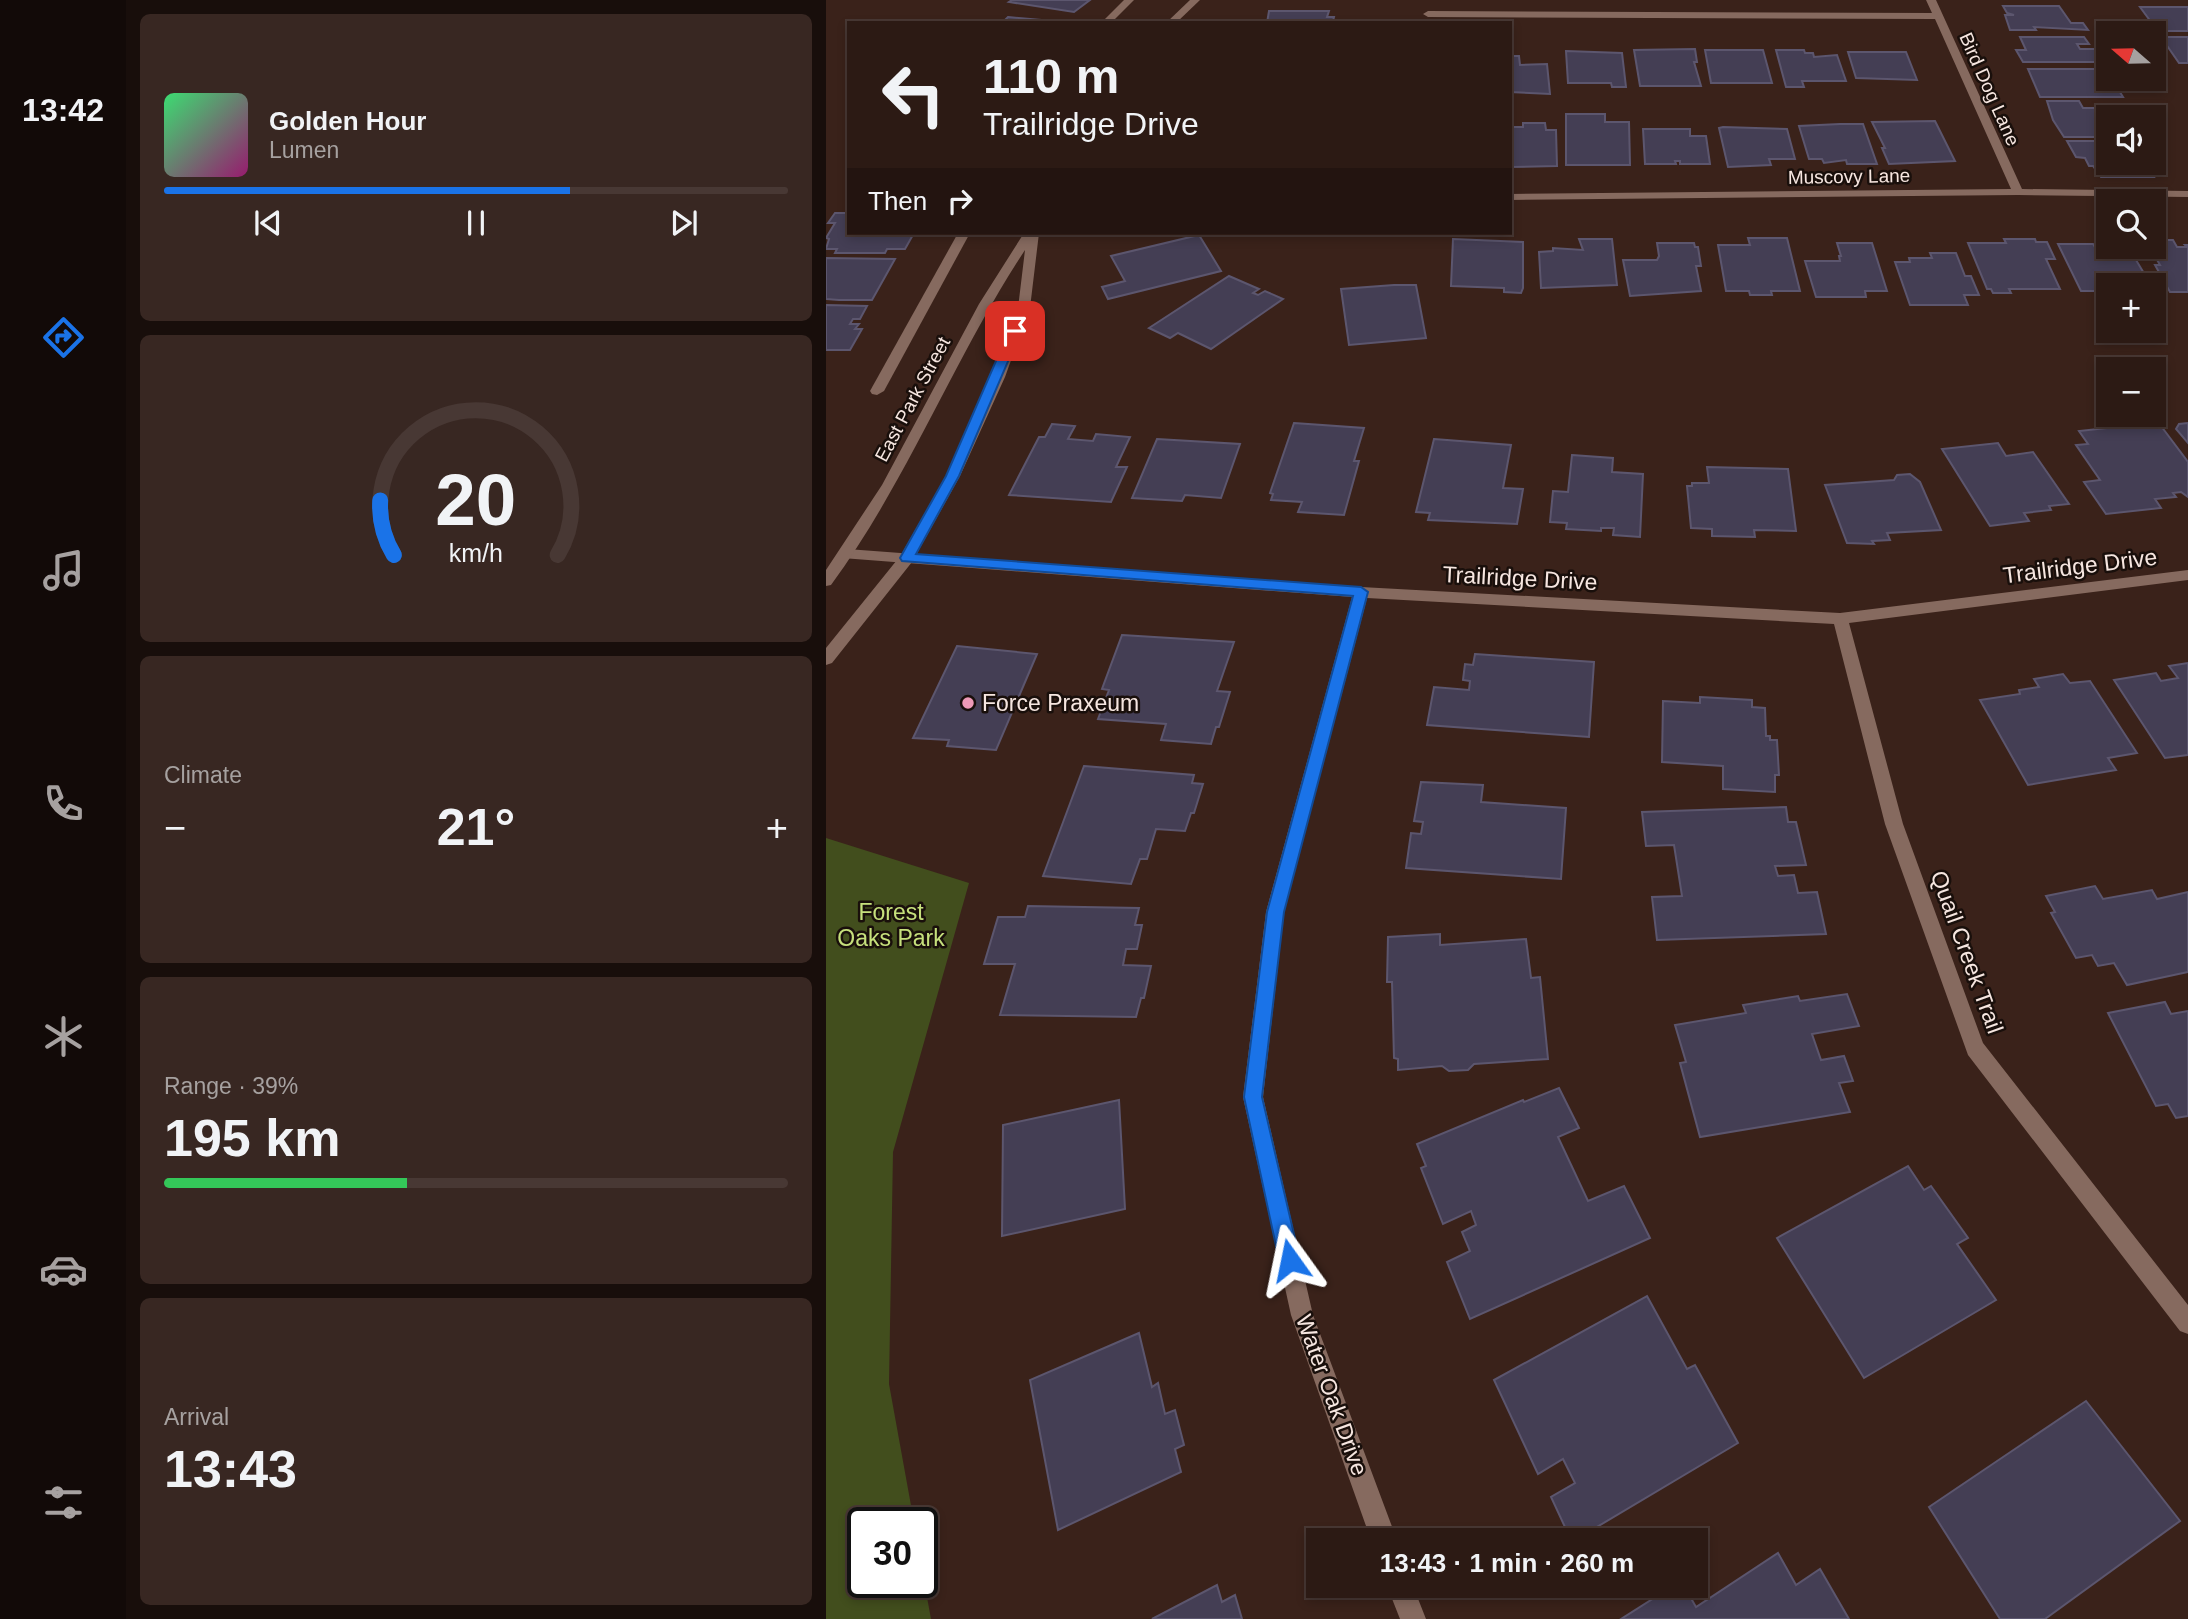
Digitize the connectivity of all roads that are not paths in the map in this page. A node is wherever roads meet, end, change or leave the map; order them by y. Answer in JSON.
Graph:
{"nodes":[{"id":1,"x":1129,"y":0,"type":"edge"},
{"id":2,"x":1195,"y":0,"type":"edge"},
{"id":3,"x":1931,"y":0,"type":"edge"},
{"id":4,"x":1427,"y":14,"type":"dead end"},
{"id":5,"x":1938,"y":16,"type":"junction"},
{"id":6,"x":1107,"y":21,"type":"edge"},
{"id":7,"x":1172,"y":21,"type":"edge"},
{"id":8,"x":2018,"y":192,"type":"junction"},
{"id":9,"x":2188,"y":194,"type":"edge"},
{"id":10,"x":1512,"y":198,"type":"edge"},
{"id":11,"x":963,"y":235,"type":"edge"},
{"id":12,"x":1031,"y":235,"type":"edge"},
{"id":13,"x":1032,"y":235,"type":"edge"},
{"id":14,"x":877,"y":391,"type":"dead end"},
{"id":15,"x":847,"y":554,"type":"junction"},
{"id":16,"x":907,"y":558,"type":"junction"},
{"id":17,"x":2188,"y":575,"type":"edge"},
{"id":18,"x":826,"y":581,"type":"edge"},
{"id":19,"x":1361,"y":592,"type":"junction"},
{"id":20,"x":1839,"y":619,"type":"junction"},
{"id":21,"x":826,"y":659,"type":"edge"},
{"id":22,"x":2188,"y":1323,"type":"edge"},
{"id":23,"x":1380,"y":1528,"type":"edge"},
{"id":24,"x":1405,"y":1598,"type":"edge"},
{"id":25,"x":1413,"y":1619,"type":"edge"}],
"edges":[{"from":1,"to":6,"type":"street"},
{"from":2,"to":7,"type":"street"},
{"from":3,"to":5,"type":"street","name":"Bird Dog Lane"},
{"from":4,"to":5,"type":"street"},
{"from":5,"to":8,"type":"street","name":"Bird Dog Lane"},
{"from":8,"to":9,"type":"street","name":"Muscovy Lane"},
{"from":8,"to":10,"type":"street","name":"Muscovy Lane"},
{"from":11,"to":14,"type":"street"},
{"from":12,"to":15,"type":"street","name":"East Park Street"},
{"from":13,"to":16,"type":"street","name":"East Park Street"},
{"from":15,"to":16,"type":"street","name":"Trailridge Drive"},
{"from":15,"to":18,"type":"street","name":"East Park Street"},
{"from":16,"to":19,"type":"street","name":"Trailridge Drive"},
{"from":16,"to":21,"type":"street","name":"East Park Street"},
{"from":17,"to":20,"type":"street","name":"Trailridge Drive"},
{"from":19,"to":20,"type":"street","name":"Trailridge Drive"},
{"from":19,"to":23,"type":"street","name":"Water Oak Drive"},
{"from":20,"to":22,"type":"street","name":"Quail Creek Trail"},
{"from":24,"to":25,"type":"street"}]}
